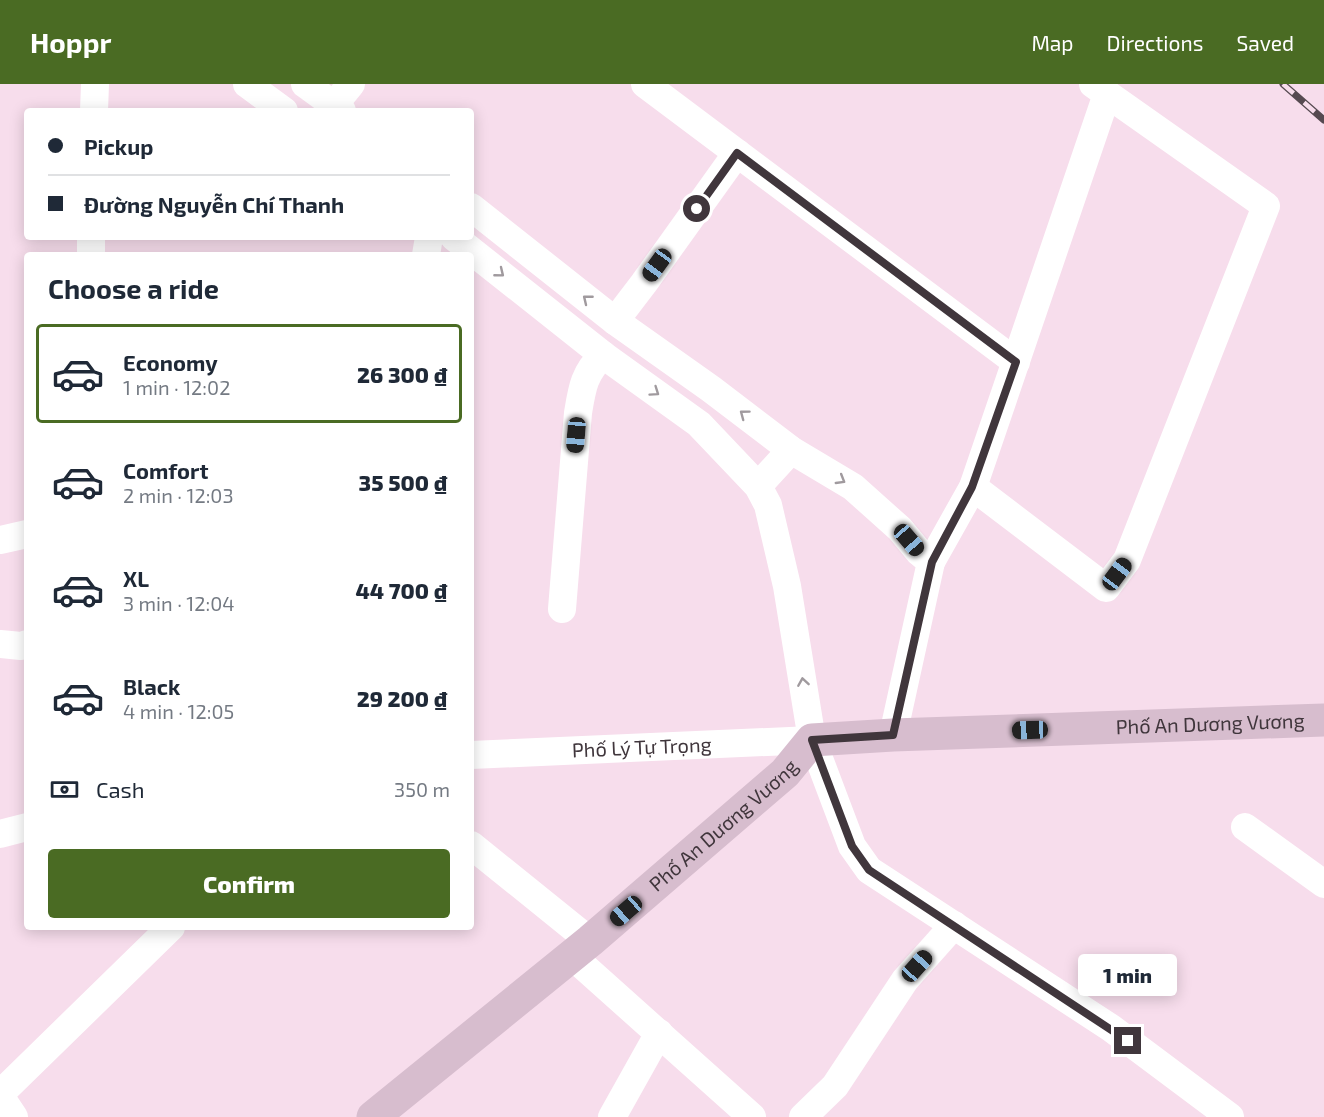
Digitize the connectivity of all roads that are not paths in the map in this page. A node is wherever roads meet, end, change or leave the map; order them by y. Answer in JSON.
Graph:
{"nodes":[{"id":1,"x":94,"y":84,"type":"edge"},
{"id":2,"x":247,"y":84,"type":"edge"},
{"id":3,"x":305,"y":84,"type":"edge"},
{"id":4,"x":659,"y":88,"type":"edge"},
{"id":5,"x":1100,"y":89,"type":"edge"},
{"id":6,"x":343,"y":100,"type":"edge"},
{"id":7,"x":94,"y":108,"type":"edge"},
{"id":8,"x":280,"y":108,"type":"edge"},
{"id":9,"x":737,"y":153,"type":"junction"},
{"id":10,"x":474,"y":209,"type":"edge"},
{"id":11,"x":458,"y":240,"type":"edge"},
{"id":12,"x":473,"y":252,"type":"edge"},
{"id":13,"x":474,"y":253,"type":"edge"},
{"id":14,"x":615,"y":321,"type":"junction"},
{"id":15,"x":603,"y":356,"type":"junction"},
{"id":16,"x":1016,"y":362,"type":"junction"},
{"id":17,"x":790,"y":450,"type":"junction"},
{"id":18,"x":758,"y":486,"type":"junction"},
{"id":19,"x":972,"y":487,"type":"junction"},
{"id":20,"x":24,"y":535,"type":"edge"},
{"id":21,"x":0,"y":540,"type":"edge"},
{"id":22,"x":932,"y":562,"type":"junction"},
{"id":23,"x":562,"y":609,"type":"dead end"},
{"id":24,"x":0,"y":645,"type":"edge"},
{"id":25,"x":24,"y":645,"type":"edge"},
{"id":26,"x":1324,"y":720,"type":"edge"},
{"id":27,"x":893,"y":735,"type":"junction"},
{"id":28,"x":812,"y":740,"type":"junction"},
{"id":29,"x":474,"y":755,"type":"edge"},
{"id":30,"x":1245,"y":827,"type":"dead end"},
{"id":31,"x":24,"y":828,"type":"edge"},
{"id":32,"x":0,"y":834,"type":"edge"},
{"id":33,"x":474,"y":848,"type":"edge"},
{"id":34,"x":1324,"y":884,"type":"edge"},
{"id":35,"x":954,"y":925,"type":"junction"},
{"id":36,"x":168,"y":930,"type":"edge"},
{"id":37,"x":581,"y":949,"type":"junction"},
{"id":38,"x":658,"y":1033,"type":"junction"},
{"id":39,"x":0,"y":1095,"type":"edge"},
{"id":40,"x":14,"y":1117,"type":"edge"},
{"id":41,"x":373,"y":1117,"type":"edge"},
{"id":42,"x":612,"y":1117,"type":"edge"},
{"id":43,"x":752,"y":1117,"type":"edge"},
{"id":44,"x":803,"y":1117,"type":"edge"},
{"id":45,"x":1230,"y":1117,"type":"edge"}],
"edges":[{"from":1,"to":7,"type":"street"},
{"from":2,"to":8,"type":"street"},
{"from":3,"to":6,"type":"street"},
{"from":4,"to":9,"type":"street"},
{"from":5,"to":16,"type":"street"},
{"from":5,"to":19,"type":"street"},
{"from":9,"to":14,"type":"street"},
{"from":9,"to":16,"type":"street"},
{"from":14,"to":10,"type":"street","one_way":true},
{"from":11,"to":12,"type":"street","one_way":true},
{"from":13,"to":15,"type":"street","one_way":true},
{"from":17,"to":14,"type":"street","one_way":true},
{"from":15,"to":18,"type":"street","one_way":true},
{"from":15,"to":23,"type":"street"},
{"from":16,"to":19,"type":"street"},
{"from":17,"to":18,"type":"street"},
{"from":17,"to":22,"type":"street","one_way":true},
{"from":28,"to":18,"type":"street","one_way":true},
{"from":19,"to":22,"type":"street"},
{"from":20,"to":21,"type":"street"},
{"from":22,"to":27,"type":"street"},
{"from":24,"to":25,"type":"street"},
{"from":26,"to":27,"type":"street","name":"Phố An Dương Vương"},
{"from":27,"to":28,"type":"street","name":"Phố An Dương Vương"},
{"from":28,"to":29,"type":"street","name":"Phố Lý Tự Trọng"},
{"from":28,"to":35,"type":"street"},
{"from":28,"to":37,"type":"street","name":"Phố An Dương Vương"},
{"from":30,"to":34,"type":"street"},
{"from":31,"to":32,"type":"street"},
{"from":33,"to":37,"type":"street"},
{"from":35,"to":44,"type":"street"},
{"from":35,"to":45,"type":"street"},
{"from":36,"to":39,"type":"street"},
{"from":37,"to":38,"type":"street"},
{"from":37,"to":41,"type":"street","name":"Phố An Dương Vương"},
{"from":38,"to":42,"type":"street"},
{"from":38,"to":43,"type":"street"},
{"from":39,"to":40,"type":"street"}]}
